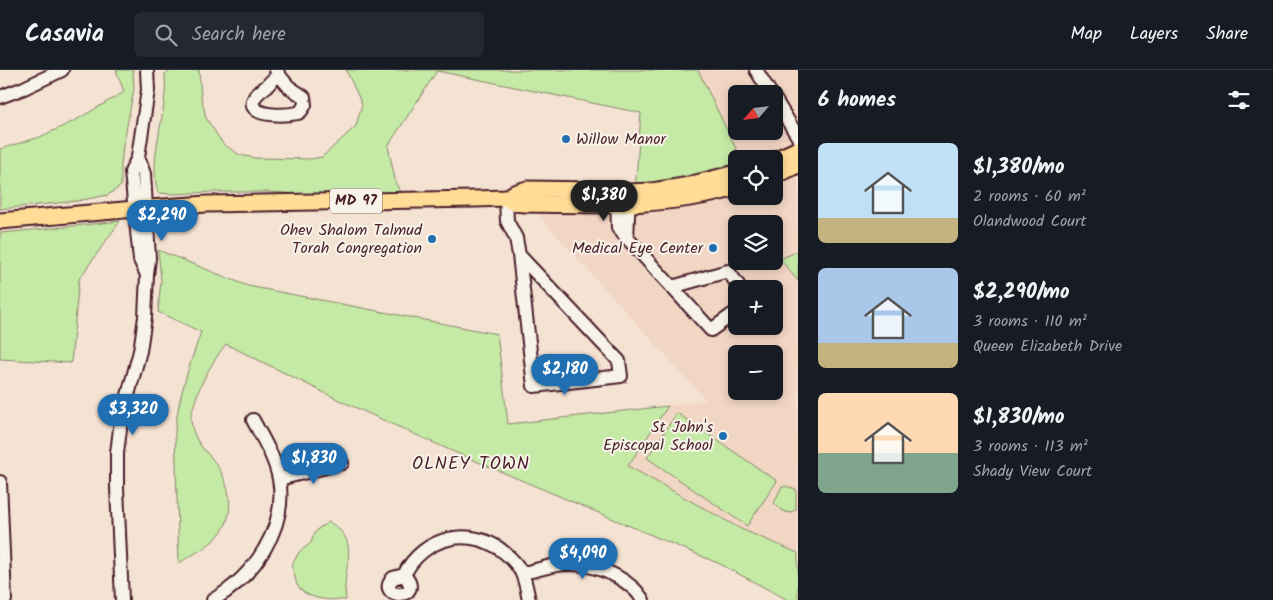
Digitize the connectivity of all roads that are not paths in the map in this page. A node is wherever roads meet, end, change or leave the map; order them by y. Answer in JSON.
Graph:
{"nodes":[{"id":1,"x":62,"y":70,"type":"edge"},
{"id":2,"x":147,"y":70,"type":"edge"},
{"id":3,"x":756,"y":70,"type":"edge"},
{"id":4,"x":42,"y":74,"type":"edge"},
{"id":5,"x":765,"y":85,"type":"edge"},
{"id":6,"x":0,"y":97,"type":"edge"},
{"id":7,"x":783,"y":113,"type":"edge"},
{"id":8,"x":798,"y":137,"type":"edge"},
{"id":9,"x":798,"y":149,"type":"edge"},
{"id":10,"x":783,"y":156,"type":"edge"},
{"id":11,"x":798,"y":165,"type":"edge"},
{"id":12,"x":783,"y":172,"type":"edge"},
{"id":13,"x":728,"y":176,"type":"edge"},
{"id":14,"x":728,"y":190,"type":"edge"},
{"id":15,"x":506,"y":198,"type":"junction"},
{"id":16,"x":623,"y":198,"type":"junction"},
{"id":17,"x":140,"y":209,"type":"junction"},
{"id":18,"x":0,"y":221,"type":"edge"},
{"id":19,"x":519,"y":255,"type":"junction"},
{"id":20,"x":734,"y":280,"type":"edge"},
{"id":21,"x":672,"y":287,"type":"junction"},
{"id":22,"x":728,"y":318,"type":"edge"},
{"id":23,"x":253,"y":420,"type":"dead end"},
{"id":24,"x":342,"y":463,"type":"dead end"},
{"id":25,"x":279,"y":479,"type":"junction"},
{"id":26,"x":0,"y":482,"type":"edge"},
{"id":27,"x":522,"y":573,"type":"junction"},
{"id":28,"x":404,"y":575,"type":"dead end"},
{"id":29,"x":232,"y":596,"type":"edge"},
{"id":30,"x":6,"y":600,"type":"edge"},
{"id":31,"x":122,"y":600,"type":"edge"},
{"id":32,"x":213,"y":600,"type":"edge"},
{"id":33,"x":529,"y":600,"type":"edge"},
{"id":34,"x":643,"y":600,"type":"edge"}],
"edges":[{"from":1,"to":4,"type":"street"},
{"from":2,"to":17,"type":"street"},
{"from":3,"to":5,"type":"street"},
{"from":4,"to":6,"type":"street"},
{"from":7,"to":8,"type":"street"},
{"from":9,"to":10,"type":"main road"},
{"from":11,"to":12,"type":"main road"},
{"from":13,"to":16,"type":"main road","number":"MD 97"},
{"from":14,"to":16,"type":"main road","number":"MD 97"},
{"from":15,"to":16,"type":"main road","number":"MD 97"},
{"from":15,"to":17,"type":"main road","number":"MD 97"},
{"from":15,"to":19,"type":"street"},
{"from":16,"to":21,"type":"street"},
{"from":17,"to":18,"type":"main road","number":"MD 97"},
{"from":17,"to":31,"type":"street"},
{"from":19,"to":19,"type":"street"},
{"from":20,"to":21,"type":"street"},
{"from":21,"to":22,"type":"street"},
{"from":23,"to":25,"type":"street"},
{"from":24,"to":25,"type":"street"},
{"from":25,"to":29,"type":"street"},
{"from":26,"to":30,"type":"street"},
{"from":27,"to":28,"type":"street"},
{"from":27,"to":33,"type":"street"},
{"from":27,"to":34,"type":"street"},
{"from":29,"to":32,"type":"street"}]}
